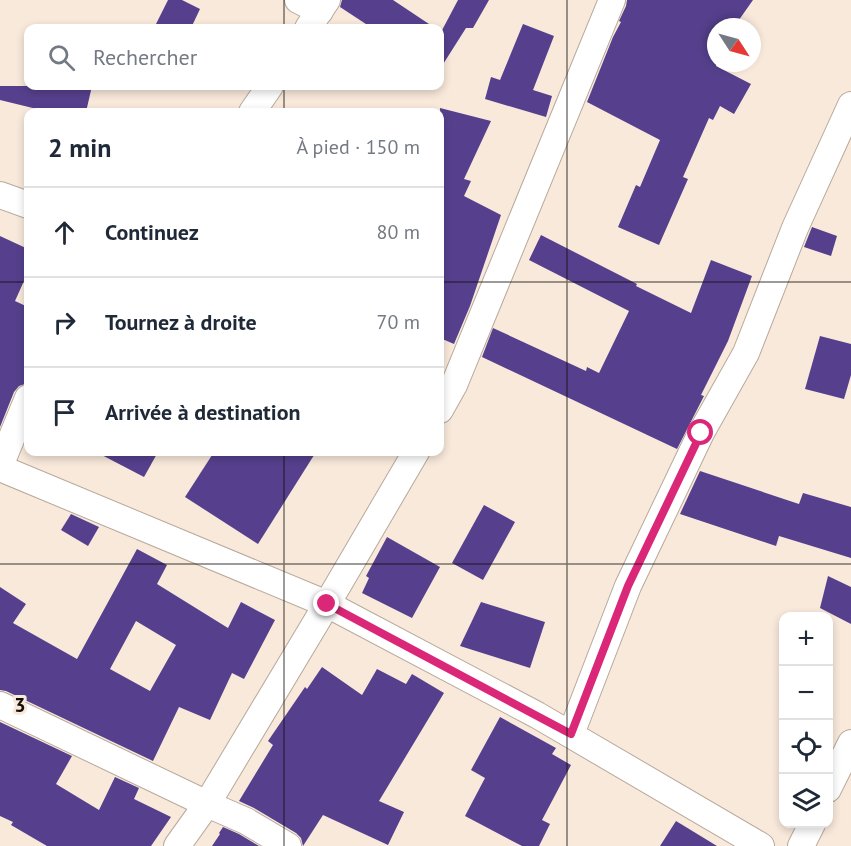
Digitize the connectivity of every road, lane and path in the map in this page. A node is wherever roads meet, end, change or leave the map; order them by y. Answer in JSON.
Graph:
{"nodes":[{"id":1,"x":612,"y":0,"type":"edge"},
{"id":2,"x":267,"y":90,"type":"edge"},
{"id":3,"x":851,"y":105,"type":"edge"},
{"id":4,"x":255,"y":108,"type":"edge"},
{"id":5,"x":0,"y":195,"type":"edge"},
{"id":6,"x":24,"y":204,"type":"edge"},
{"id":7,"x":444,"y":403,"type":"edge"},
{"id":8,"x":24,"y":408,"type":"edge"},
{"id":9,"x":414,"y":456,"type":"edge"},
{"id":10,"x":0,"y":467,"type":"edge"},
{"id":11,"x":327,"y":604,"type":"junction"},
{"id":12,"x":0,"y":705,"type":"edge"},
{"id":13,"x":571,"y":734,"type":"junction"},
{"id":14,"x":851,"y":743,"type":"edge"},
{"id":15,"x":833,"y":779,"type":"edge"},
{"id":16,"x":207,"y":804,"type":"junction"},
{"id":17,"x":810,"y":828,"type":"edge"},
{"id":18,"x":177,"y":846,"type":"edge"},
{"id":19,"x":288,"y":846,"type":"edge"},
{"id":20,"x":761,"y":846,"type":"edge"},
{"id":21,"x":801,"y":846,"type":"edge"}],
"edges":[{"from":1,"to":7,"type":"street"},
{"from":2,"to":4,"type":"street"},
{"from":3,"to":13,"type":"street"},
{"from":5,"to":6,"type":"street"},
{"from":8,"to":10,"type":"street"},
{"from":9,"to":11,"type":"street"},
{"from":10,"to":11,"type":"street"},
{"from":11,"to":13,"type":"street"},
{"from":11,"to":16,"type":"street"},
{"from":12,"to":16,"type":"street"},
{"from":13,"to":20,"type":"street"},
{"from":14,"to":15,"type":"street"},
{"from":16,"to":18,"type":"street"},
{"from":16,"to":19,"type":"street"},
{"from":17,"to":21,"type":"street"}]}
